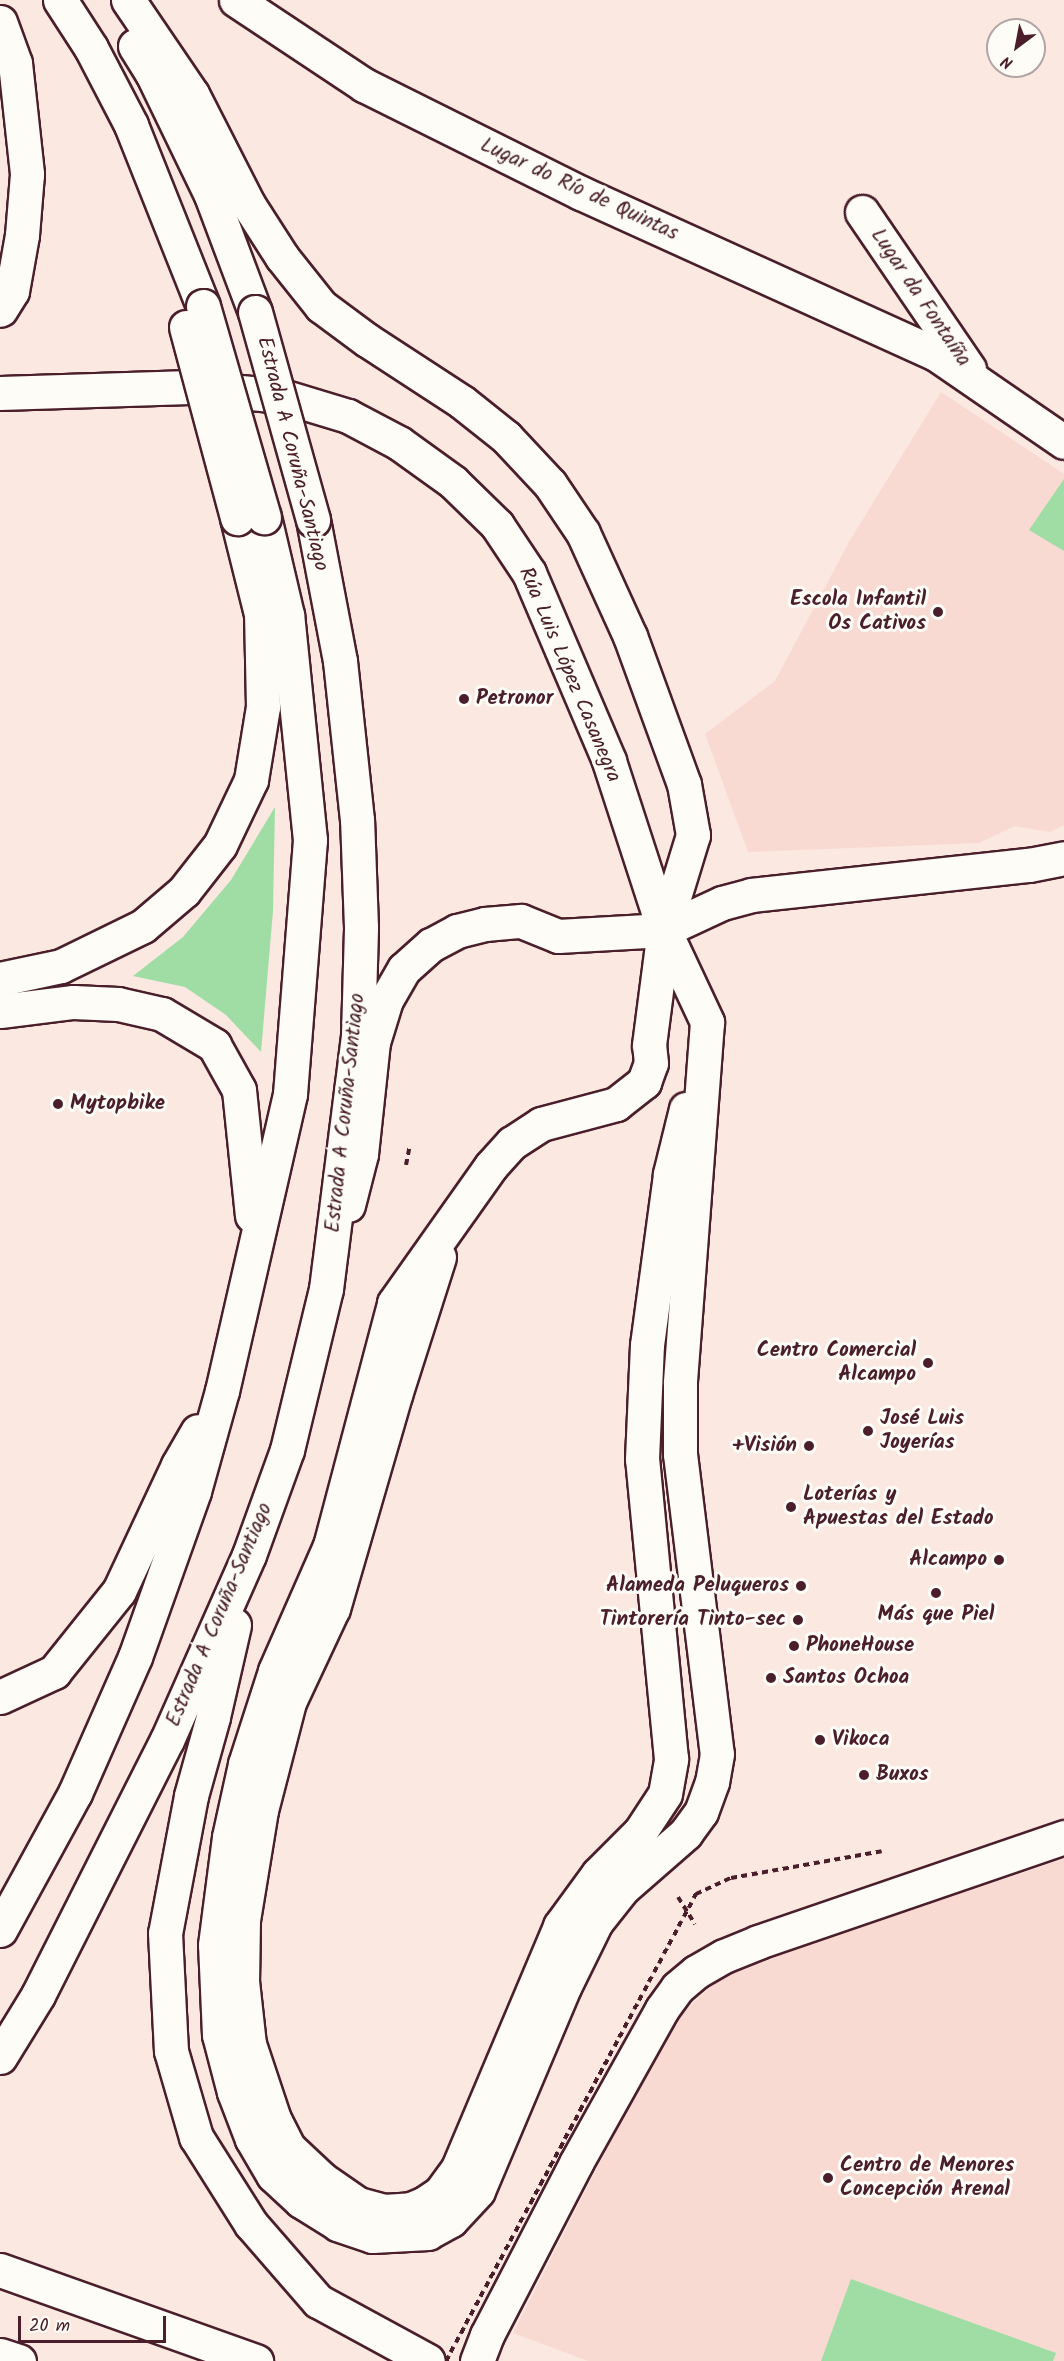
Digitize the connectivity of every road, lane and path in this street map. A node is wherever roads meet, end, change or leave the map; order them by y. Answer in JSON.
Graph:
{"nodes":[{"id":1,"x":60,"y":0,"type":"edge"},
{"id":2,"x":106,"y":0,"type":"edge"},
{"id":3,"x":128,"y":0,"type":"edge"},
{"id":4,"x":236,"y":0,"type":"edge"},
{"id":5,"x":0,"y":22,"type":"edge"},
{"id":6,"x":862,"y":212,"type":"dead end"},
{"id":7,"x":0,"y":310,"type":"edge"},
{"id":8,"x":936,"y":354,"type":"joint"},
{"id":9,"x":979,"y":384,"type":"junction"},
{"id":10,"x":0,"y":393,"type":"edge"},
{"id":11,"x":1064,"y":442,"type":"edge"},
{"id":12,"x":250,"y":518,"type":"junction"},
{"id":13,"x":1064,"y":858,"type":"edge"},
{"id":14,"x":664,"y":930,"type":"junction"},
{"id":15,"x":0,"y":979,"type":"edge"},
{"id":16,"x":0,"y":1011,"type":"edge"},
{"id":17,"x":704,"y":1047,"type":"junction"},
{"id":18,"x":452,"y":1222,"type":"junction"},
{"id":19,"x":254,"y":1241,"type":"junction"},
{"id":20,"x":326,"y":1289,"type":"junction"},
{"id":21,"x":222,"y":1391,"type":"junction"},
{"id":22,"x":249,"y":1556,"type":"junction"},
{"id":23,"x":0,"y":1697,"type":"edge"},
{"id":24,"x":1064,"y":1837,"type":"edge"},
{"id":25,"x":891,"y":1850,"type":"dead end"},
{"id":26,"x":673,"y":1889,"type":"dead end"},
{"id":27,"x":696,"y":1926,"type":"dead end"},
{"id":28,"x":0,"y":1930,"type":"edge"},
{"id":29,"x":0,"y":2057,"type":"edge"},
{"id":30,"x":0,"y":2258,"type":"edge"},
{"id":31,"x":0,"y":2270,"type":"edge"},
{"id":32,"x":71,"y":2293,"type":"junction"},
{"id":33,"x":0,"y":2355,"type":"edge"},
{"id":34,"x":19,"y":2361,"type":"edge"},
{"id":35,"x":256,"y":2361,"type":"edge"},
{"id":36,"x":428,"y":2361,"type":"edge"},
{"id":37,"x":446,"y":2361,"type":"edge"},
{"id":38,"x":477,"y":2361,"type":"edge"}],
"edges":[{"from":1,"to":12,"type":"main road","name":"Estrada A Coruña-Santiago","bridge":true},
{"from":2,"to":20,"type":"main road","name":"Estrada A Coruña-Santiago","bridge":true},
{"from":3,"to":14,"type":"main road"},
{"from":4,"to":8,"type":"main road","name":"Lugar do Río de Quintas"},
{"from":5,"to":7,"type":"main road"},
{"from":6,"to":9,"type":"main road","name":"Lugar da Fontaíña"},
{"from":8,"to":9,"type":"main road","name":"Lugar da Fontaíña"},
{"from":9,"to":11,"type":"main road","name":"Lugar da Fontaíña"},
{"from":10,"to":14,"type":"main road","name":"Rúa Luis López Casanegra"},
{"from":12,"to":15,"type":"main road"},
{"from":12,"to":19,"type":"main road","name":"Estrada A Coruña-Santiago"},
{"from":13,"to":14,"type":"main road"},
{"from":14,"to":17,"type":"main road","name":"Rúa Luis López Casanegra"},
{"from":14,"to":18,"type":"main road"},
{"from":14,"to":20,"type":"main road"},
{"from":16,"to":19,"type":"main road"},
{"from":17,"to":18,"type":"main road"},
{"from":17,"to":18,"type":"main road"},
{"from":19,"to":21,"type":"main road","name":"Estrada A Coruña-Santiago"},
{"from":20,"to":22,"type":"main road","name":"Estrada A Coruña-Santiago"},
{"from":21,"to":23,"type":"main road"},
{"from":21,"to":28,"type":"main road","name":"Estrada A Coruña-Santiago"},
{"from":22,"to":29,"type":"main road","name":"Estrada A Coruña-Santiago"},
{"from":22,"to":36,"type":"main road"},
{"from":24,"to":38,"type":"main road"},
{"from":25,"to":37,"type":"path","bridge":true},
{"from":26,"to":27,"type":"path"},
{"from":30,"to":32,"type":"main road"},
{"from":31,"to":32,"type":"main road"},
{"from":32,"to":35,"type":"main road"},
{"from":33,"to":34,"type":"main road"}]}
